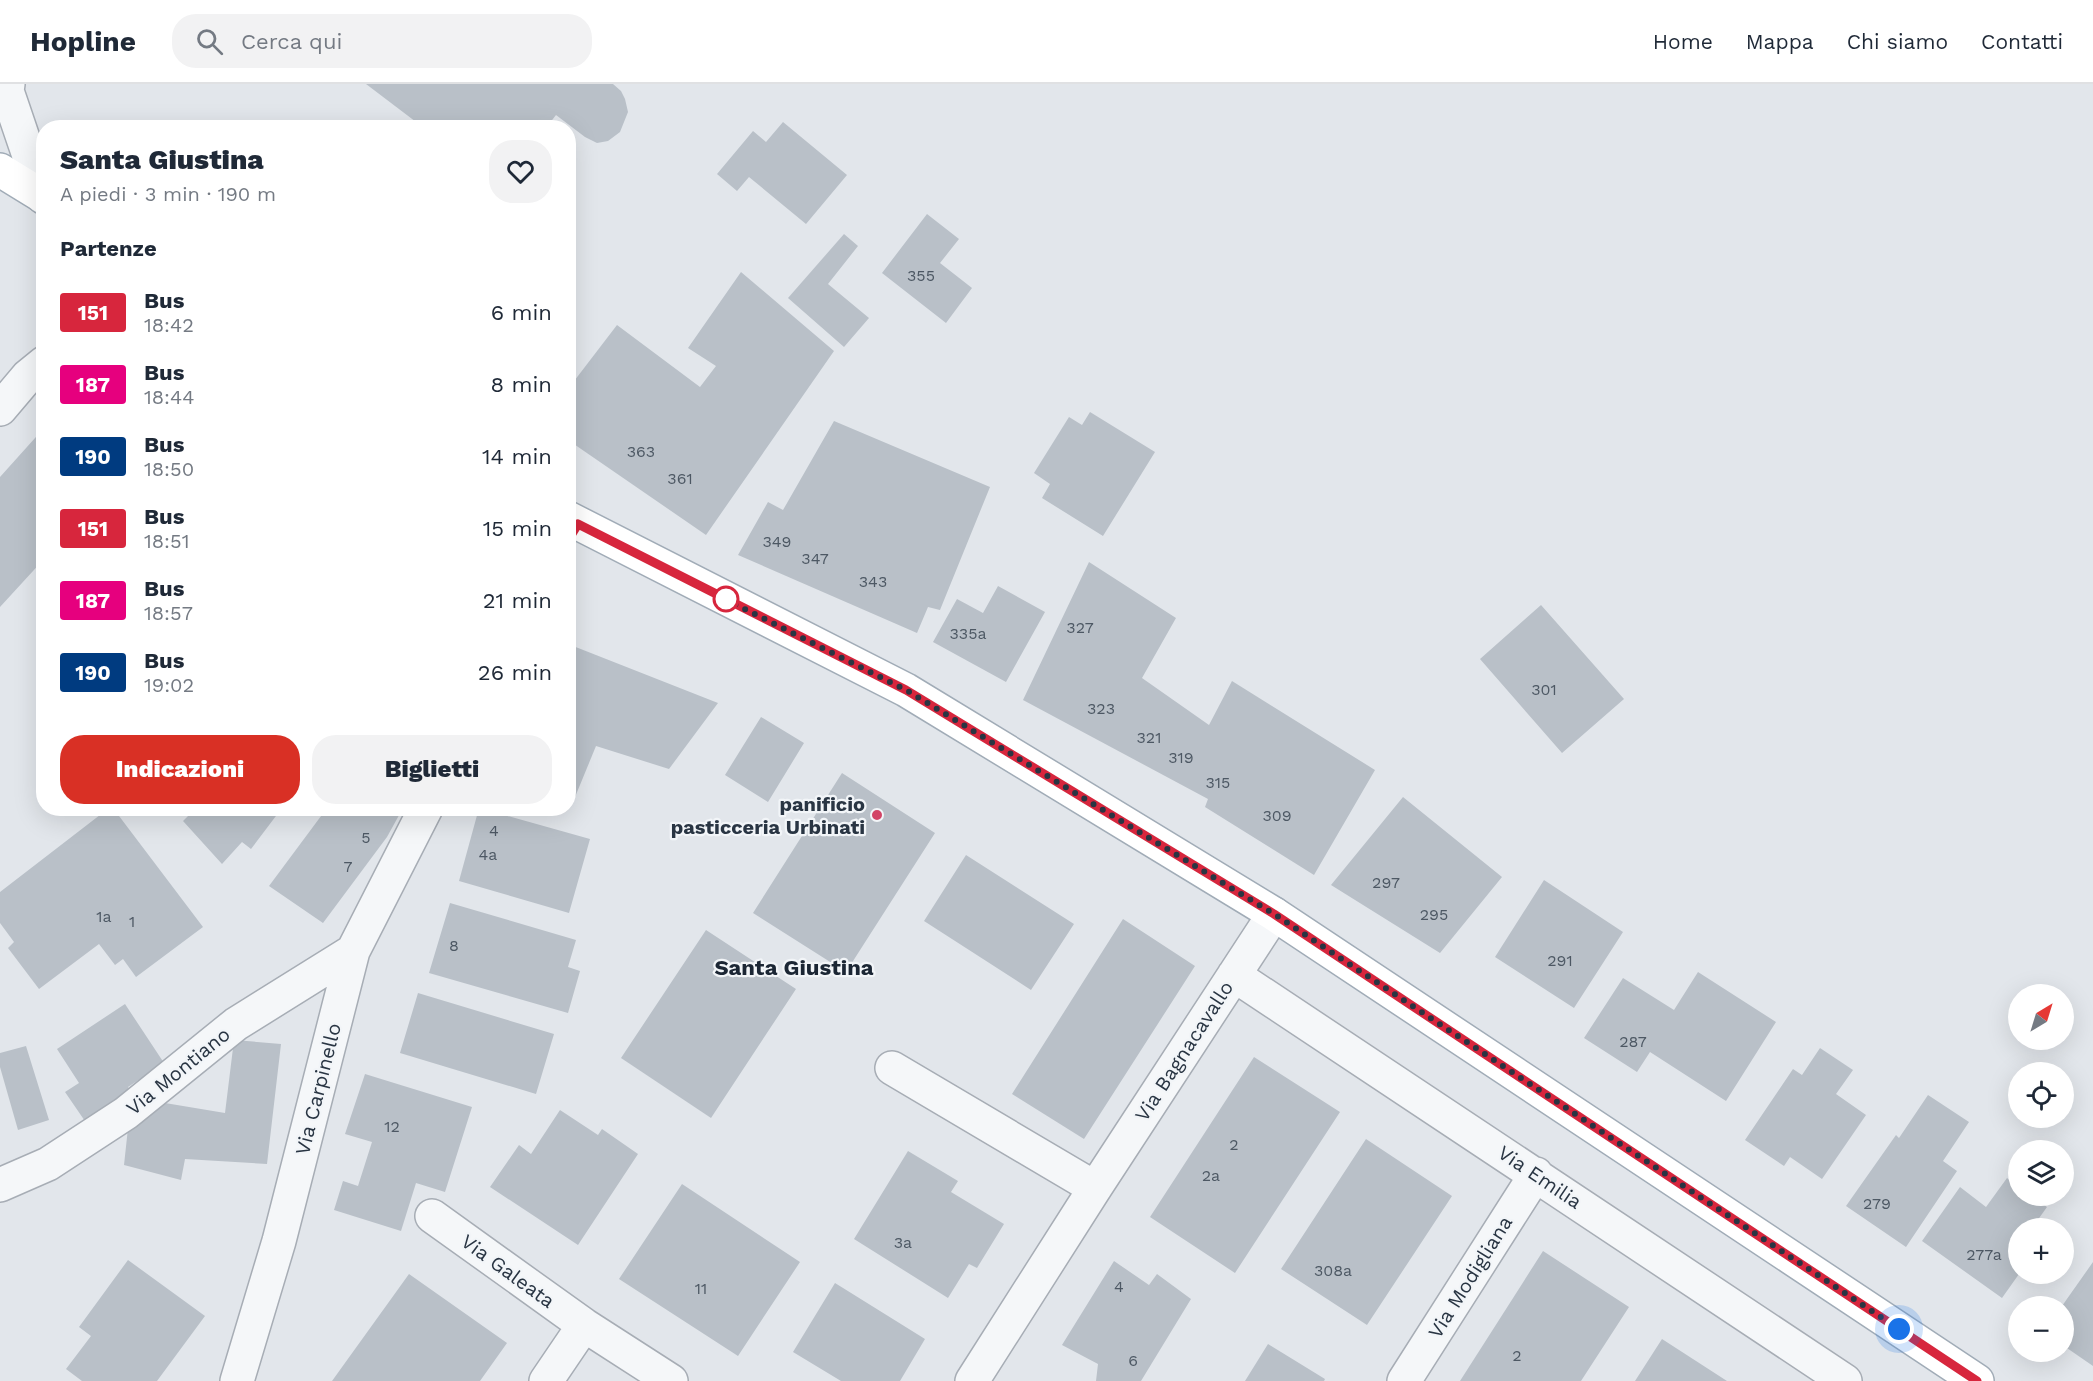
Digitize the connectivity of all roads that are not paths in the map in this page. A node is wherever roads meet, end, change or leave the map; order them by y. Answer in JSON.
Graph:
{"nodes":[{"id":1,"x":8,"y":84,"type":"edge"},
{"id":2,"x":0,"y":170,"type":"edge"},
{"id":3,"x":36,"y":178,"type":"edge"},
{"id":4,"x":36,"y":194,"type":"edge"},
{"id":5,"x":36,"y":370,"type":"edge"},
{"id":6,"x":0,"y":409,"type":"edge"},
{"id":7,"x":576,"y":529,"type":"edge"},
{"id":8,"x":422,"y":816,"type":"edge"},
{"id":9,"x":1274,"y":914,"type":"junction"},
{"id":10,"x":352,"y":951,"type":"junction"},
{"id":11,"x":1234,"y":975,"type":"junction"},
{"id":12,"x":892,"y":1068,"type":"dead end"},
{"id":13,"x":1536,"y":1174,"type":"junction"},
{"id":14,"x":0,"y":1185,"type":"edge"},
{"id":15,"x":1095,"y":1188,"type":"junction"},
{"id":16,"x":432,"y":1216,"type":"dead end"},
{"id":17,"x":584,"y":1325,"type":"junction"},
{"id":18,"x":1839,"y":1379,"type":"edge"},
{"id":19,"x":237,"y":1381,"type":"edge"},
{"id":20,"x":546,"y":1381,"type":"edge"},
{"id":21,"x":671,"y":1381,"type":"edge"},
{"id":22,"x":972,"y":1381,"type":"edge"},
{"id":23,"x":1404,"y":1381,"type":"edge"},
{"id":24,"x":1977,"y":1381,"type":"edge"}],
"edges":[{"from":1,"to":3,"type":"street"},
{"from":2,"to":4,"type":"main road"},
{"from":5,"to":6,"type":"street"},
{"from":7,"to":9,"type":"main road"},
{"from":8,"to":10,"type":"street","name":"Via Carpinello"},
{"from":9,"to":11,"type":"street","name":"Via Bagnacavallo"},
{"from":9,"to":24,"type":"main road"},
{"from":10,"to":14,"type":"street","name":"Via Montiano"},
{"from":10,"to":19,"type":"street","name":"Via Carpinello"},
{"from":11,"to":13,"type":"street","name":"Via Emilia"},
{"from":11,"to":15,"type":"street","name":"Via Bagnacavallo"},
{"from":12,"to":15,"type":"street"},
{"from":13,"to":18,"type":"street","name":"Via Emilia"},
{"from":13,"to":23,"type":"street","name":"Via Modigliana"},
{"from":15,"to":22,"type":"street","name":"Via Bagnacavallo"},
{"from":16,"to":17,"type":"street","name":"Via Galeata"},
{"from":17,"to":20,"type":"street"},
{"from":17,"to":21,"type":"street","name":"Via Galeata"}]}
